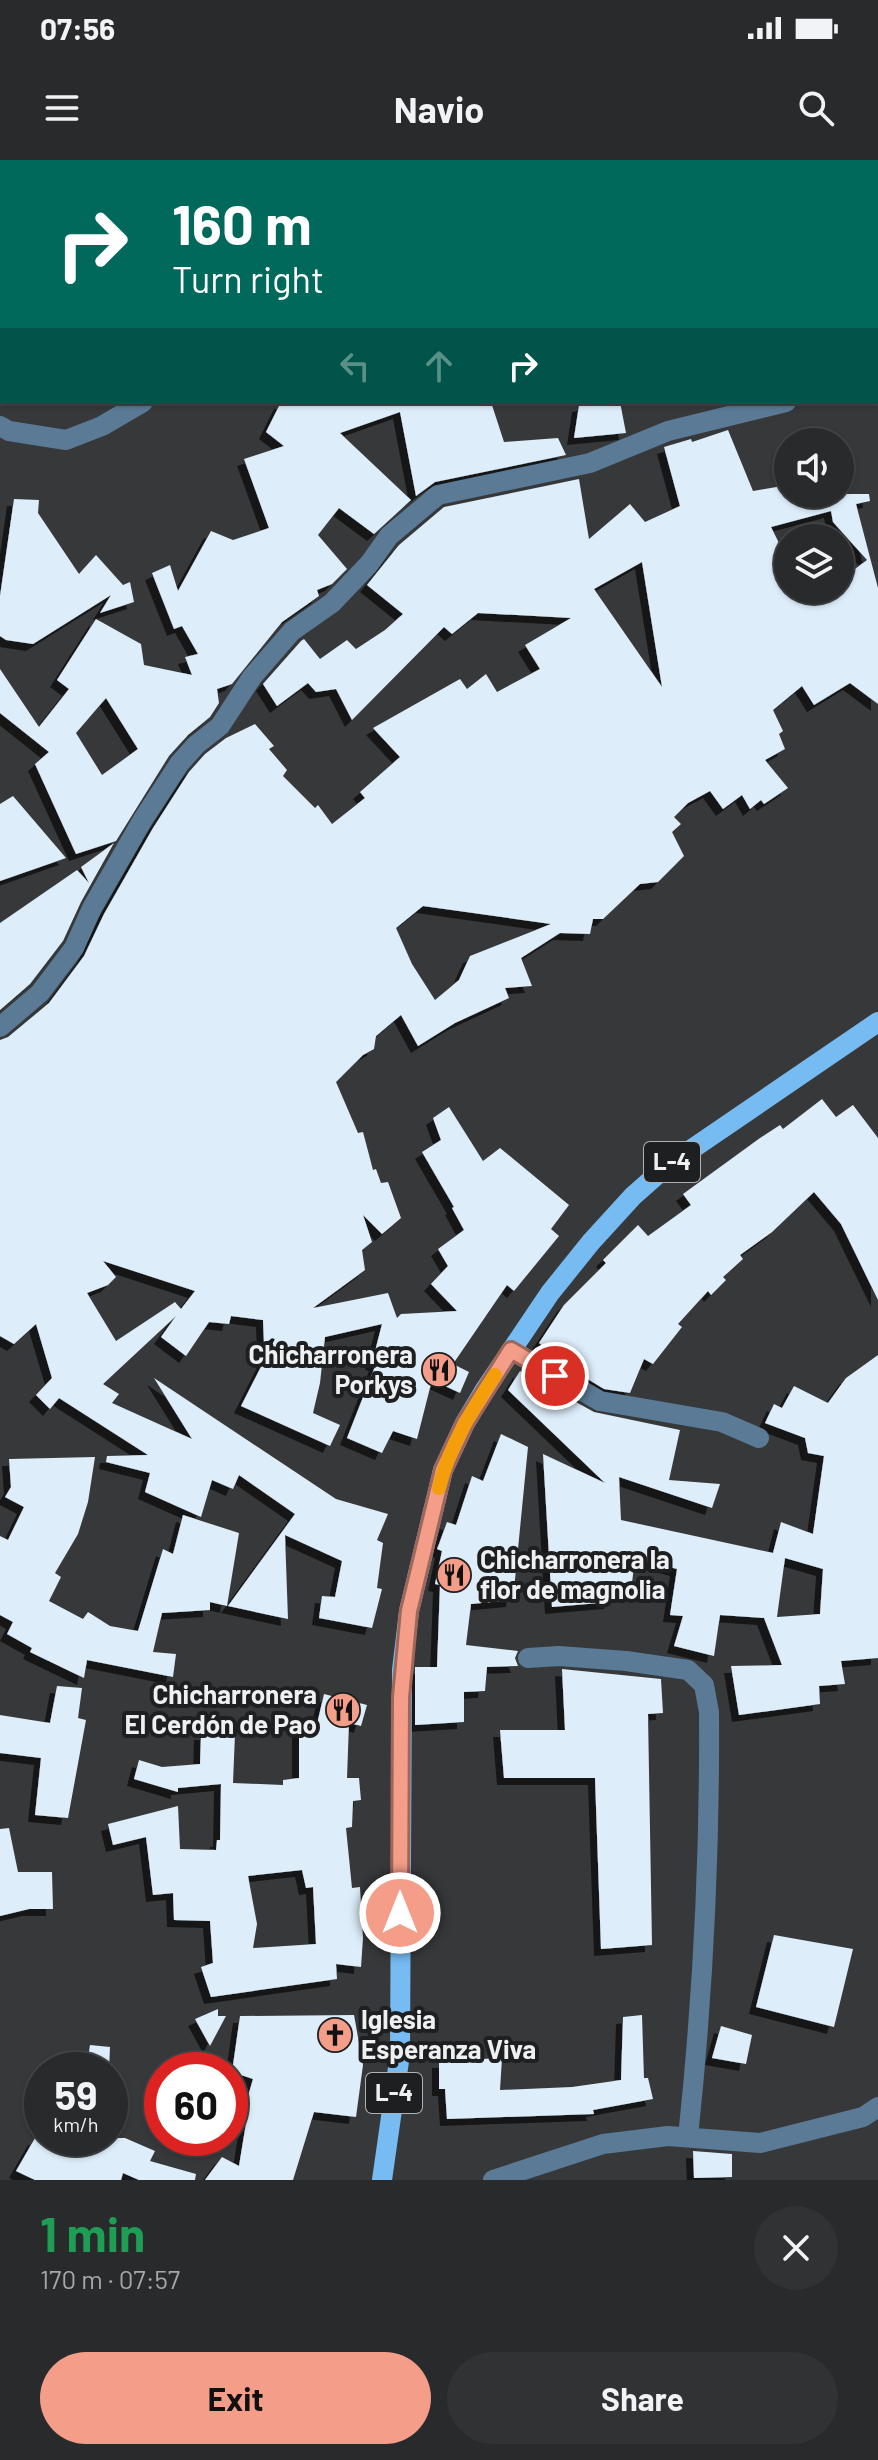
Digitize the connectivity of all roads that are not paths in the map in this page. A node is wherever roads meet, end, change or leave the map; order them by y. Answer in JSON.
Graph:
{"nodes":[{"id":1,"x":140,"y":404,"type":"edge"},
{"id":2,"x":778,"y":404,"type":"edge"},
{"id":3,"x":0,"y":426,"type":"edge"},
{"id":4,"x":878,"y":1022,"type":"edge"},
{"id":5,"x":0,"y":1027,"type":"edge"},
{"id":6,"x":511,"y":1350,"type":"junction"},
{"id":7,"x":759,"y":1438,"type":"dead end"},
{"id":8,"x":528,"y":1658,"type":"dead end"},
{"id":9,"x":878,"y":2107,"type":"edge"},
{"id":10,"x":688,"y":2137,"type":"junction"},
{"id":11,"x":382,"y":2180,"type":"edge"},
{"id":12,"x":493,"y":2180,"type":"edge"}],
"edges":[{"from":1,"to":3,"type":"street"},
{"from":2,"to":5,"type":"street"},
{"from":4,"to":6,"type":"main road","number":"L-4"},
{"from":6,"to":7,"type":"street"},
{"from":6,"to":11,"type":"main road","number":"L-4"},
{"from":8,"to":10,"type":"street"},
{"from":9,"to":10,"type":"street"},
{"from":10,"to":12,"type":"street"}]}
